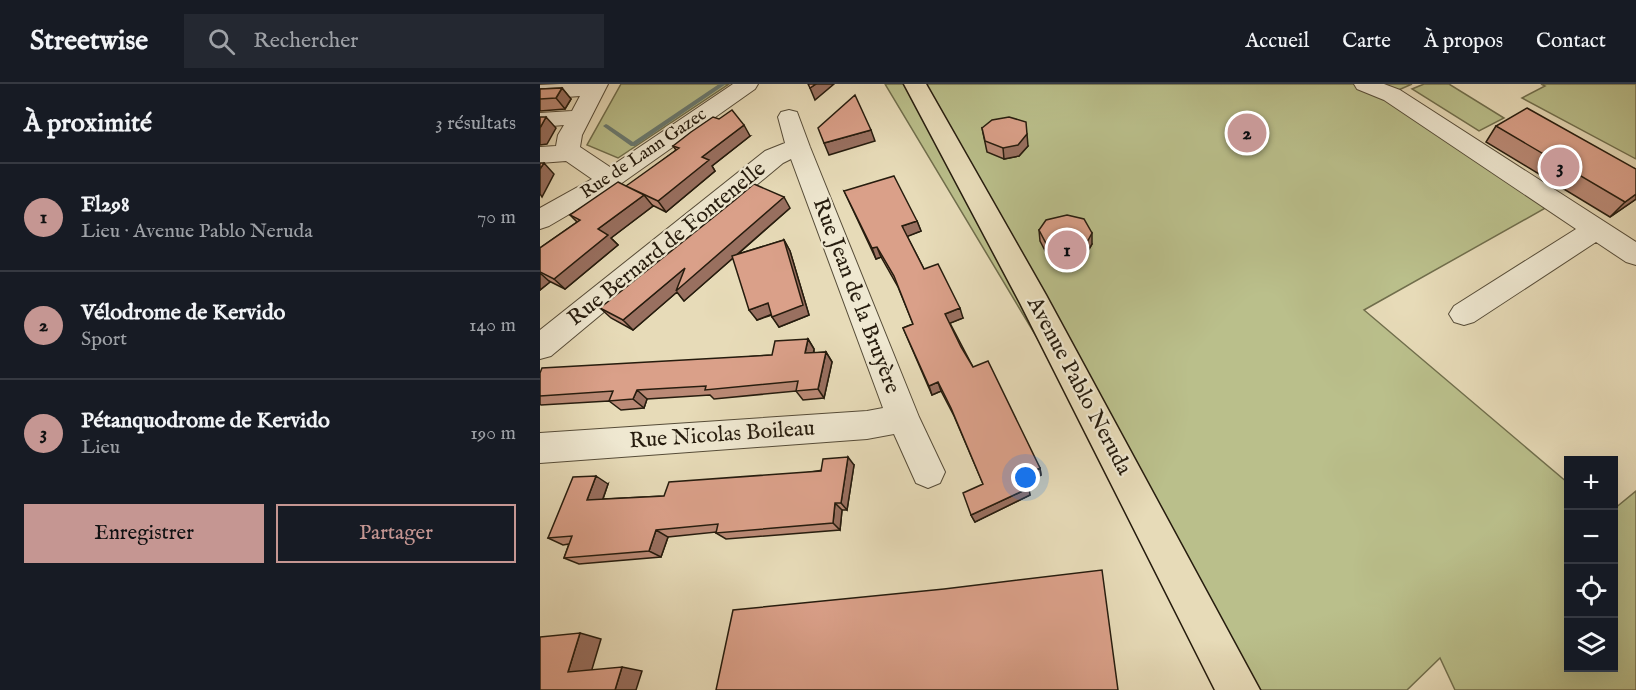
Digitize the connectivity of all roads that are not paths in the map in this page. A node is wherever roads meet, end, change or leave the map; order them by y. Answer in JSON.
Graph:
{"nodes":[{"id":1,"x":747,"y":84,"type":"edge"},
{"id":2,"x":915,"y":84,"type":"edge"},
{"id":3,"x":1365,"y":84,"type":"edge"},
{"id":4,"x":596,"y":86,"type":"edge"},
{"id":5,"x":540,"y":92,"type":"edge"},
{"id":6,"x":580,"y":117,"type":"junction"},
{"id":7,"x":789,"y":117,"type":"dead end"},
{"id":8,"x":540,"y":120,"type":"edge"},
{"id":9,"x":798,"y":147,"type":"junction"},
{"id":10,"x":572,"y":153,"type":"junction"},
{"id":11,"x":540,"y":155,"type":"edge"},
{"id":12,"x":609,"y":179,"type":"junction"},
{"id":13,"x":540,"y":220,"type":"edge"},
{"id":14,"x":1596,"y":229,"type":"junction"},
{"id":15,"x":1636,"y":255,"type":"edge"},
{"id":16,"x":1464,"y":314,"type":"dead end"},
{"id":17,"x":540,"y":347,"type":"edge"},
{"id":18,"x":903,"y":417,"type":"junction"},
{"id":19,"x":540,"y":447,"type":"edge"},
{"id":20,"x":928,"y":472,"type":"dead end"},
{"id":21,"x":1238,"y":690,"type":"edge"}],
"edges":[{"from":1,"to":12,"type":"street","name":"Rue de Lann Gazec"},
{"from":2,"to":21,"type":"main road","name":"Avenue Pablo Neruda"},
{"from":3,"to":14,"type":"street"},
{"from":4,"to":5,"type":"street"},
{"from":4,"to":6,"type":"street"},
{"from":6,"to":8,"type":"street"},
{"from":6,"to":10,"type":"street"},
{"from":7,"to":9,"type":"street","name":"Rue Jean de la Bruyère"},
{"from":9,"to":17,"type":"street","name":"Rue Bernard de Fontenelle"},
{"from":9,"to":18,"type":"street","name":"Rue Jean de la Bruyère"},
{"from":10,"to":11,"type":"street"},
{"from":10,"to":12,"type":"street"},
{"from":12,"to":13,"type":"street","name":"Rue de Lann Gazec"},
{"from":14,"to":15,"type":"street"},
{"from":14,"to":16,"type":"street"},
{"from":18,"to":19,"type":"street","name":"Rue Nicolas Boileau"},
{"from":18,"to":20,"type":"street","name":"Rue Jean de la Bruyère"}]}
